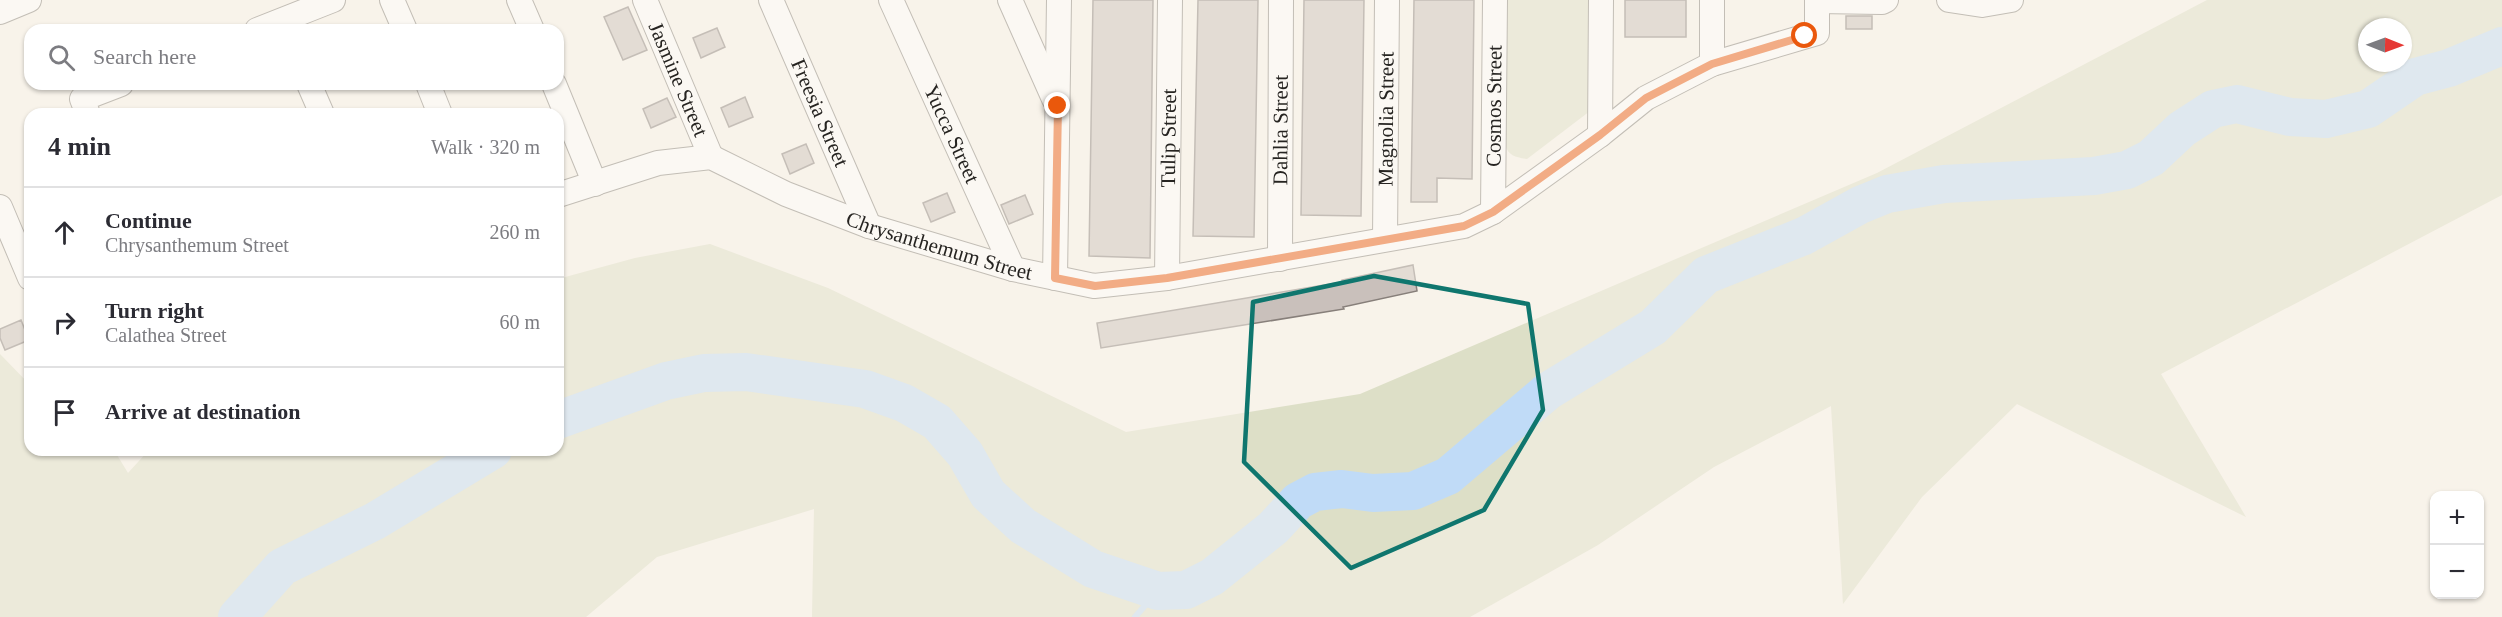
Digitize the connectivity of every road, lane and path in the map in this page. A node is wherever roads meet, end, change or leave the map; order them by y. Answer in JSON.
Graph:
{"nodes":[{"id":1,"x":29,"y":0,"type":"edge"},
{"id":2,"x":333,"y":0,"type":"edge"},
{"id":3,"x":392,"y":0,"type":"edge"},
{"id":4,"x":519,"y":0,"type":"edge"},
{"id":5,"x":645,"y":0,"type":"edge"},
{"id":6,"x":771,"y":0,"type":"edge"},
{"id":7,"x":891,"y":0,"type":"edge"},
{"id":8,"x":1010,"y":0,"type":"edge"},
{"id":9,"x":1059,"y":0,"type":"edge"},
{"id":10,"x":1170,"y":0,"type":"edge"},
{"id":11,"x":1281,"y":0,"type":"edge"},
{"id":12,"x":1387,"y":0,"type":"edge"},
{"id":13,"x":1495,"y":0,"type":"edge"},
{"id":14,"x":1601,"y":0,"type":"edge"},
{"id":15,"x":1712,"y":0,"type":"edge"},
{"id":16,"x":1886,"y":0,"type":"edge"},
{"id":17,"x":1949,"y":0,"type":"edge"},
{"id":18,"x":2011,"y":0,"type":"edge"},
{"id":19,"x":1817,"y":1,"type":"edge"},
{"id":20,"x":0,"y":12,"type":"edge"},
{"id":21,"x":286,"y":24,"type":"edge"},
{"id":22,"x":402,"y":24,"type":"edge"},
{"id":23,"x":529,"y":24,"type":"edge"},
{"id":24,"x":1712,"y":64,"type":"junction"},
{"id":25,"x":105,"y":90,"type":"edge"},
{"id":26,"x":312,"y":90,"type":"edge"},
{"id":27,"x":430,"y":90,"type":"edge"},
{"id":28,"x":556,"y":90,"type":"edge"},
{"id":29,"x":1058,"y":106,"type":"junction"},
{"id":30,"x":86,"y":108,"type":"edge"},
{"id":31,"x":319,"y":108,"type":"edge"},
{"id":32,"x":438,"y":108,"type":"edge"},
{"id":33,"x":564,"y":108,"type":"edge"},
{"id":34,"x":564,"y":108,"type":"edge"},
{"id":35,"x":1600,"y":135,"type":"junction"},
{"id":36,"x":711,"y":158,"type":"junction"},
{"id":37,"x":595,"y":184,"type":"junction"},
{"id":38,"x":564,"y":193,"type":"edge"},
{"id":39,"x":0,"y":207,"type":"edge"},
{"id":40,"x":1493,"y":212,"type":"junction"},
{"id":41,"x":869,"y":226,"type":"junction"},
{"id":42,"x":1385,"y":239,"type":"junction"},
{"id":43,"x":1280,"y":260,"type":"junction"},
{"id":44,"x":24,"y":264,"type":"edge"},
{"id":45,"x":1013,"y":269,"type":"junction"},
{"id":46,"x":1055,"y":278,"type":"junction"},
{"id":47,"x":1167,"y":278,"type":"junction"}],
"edges":[{"from":1,"to":20,"type":"street"},
{"from":2,"to":21,"type":"street"},
{"from":3,"to":22,"type":"street"},
{"from":4,"to":23,"type":"street"},
{"from":5,"to":36,"type":"street","name":"Jasmine Street"},
{"from":6,"to":41,"type":"street","name":"Freesia Street"},
{"from":7,"to":45,"type":"street","name":"Yucca Street"},
{"from":8,"to":29,"type":"street"},
{"from":9,"to":29,"type":"street"},
{"from":10,"to":47,"type":"street","name":"Tulip Street"},
{"from":11,"to":43,"type":"street","name":"Dahlia Street"},
{"from":12,"to":42,"type":"street","name":"Magnolia Street"},
{"from":13,"to":40,"type":"street","name":"Cosmos Street"},
{"from":14,"to":35,"type":"street"},
{"from":15,"to":24,"type":"street"},
{"from":16,"to":19,"type":"street"},
{"from":17,"to":18,"type":"street"},
{"from":19,"to":24,"type":"street","name":"Chrysanthemum Street"},
{"from":24,"to":35,"type":"street","name":"Chrysanthemum Street"},
{"from":25,"to":30,"type":"street"},
{"from":26,"to":31,"type":"street"},
{"from":27,"to":32,"type":"street"},
{"from":28,"to":33,"type":"street"},
{"from":29,"to":46,"type":"street"},
{"from":34,"to":37,"type":"street"},
{"from":35,"to":40,"type":"street","name":"Chrysanthemum Street"},
{"from":36,"to":37,"type":"street"},
{"from":36,"to":41,"type":"street","name":"Chrysanthemum Street"},
{"from":37,"to":38,"type":"street"},
{"from":39,"to":44,"type":"street"},
{"from":40,"to":42,"type":"street","name":"Chrysanthemum Street"},
{"from":41,"to":45,"type":"street","name":"Chrysanthemum Street"},
{"from":42,"to":43,"type":"street","name":"Chrysanthemum Street"},
{"from":43,"to":47,"type":"street","name":"Chrysanthemum Street"},
{"from":45,"to":46,"type":"street","name":"Chrysanthemum Street"},
{"from":46,"to":47,"type":"street","name":"Chrysanthemum Street"}]}
